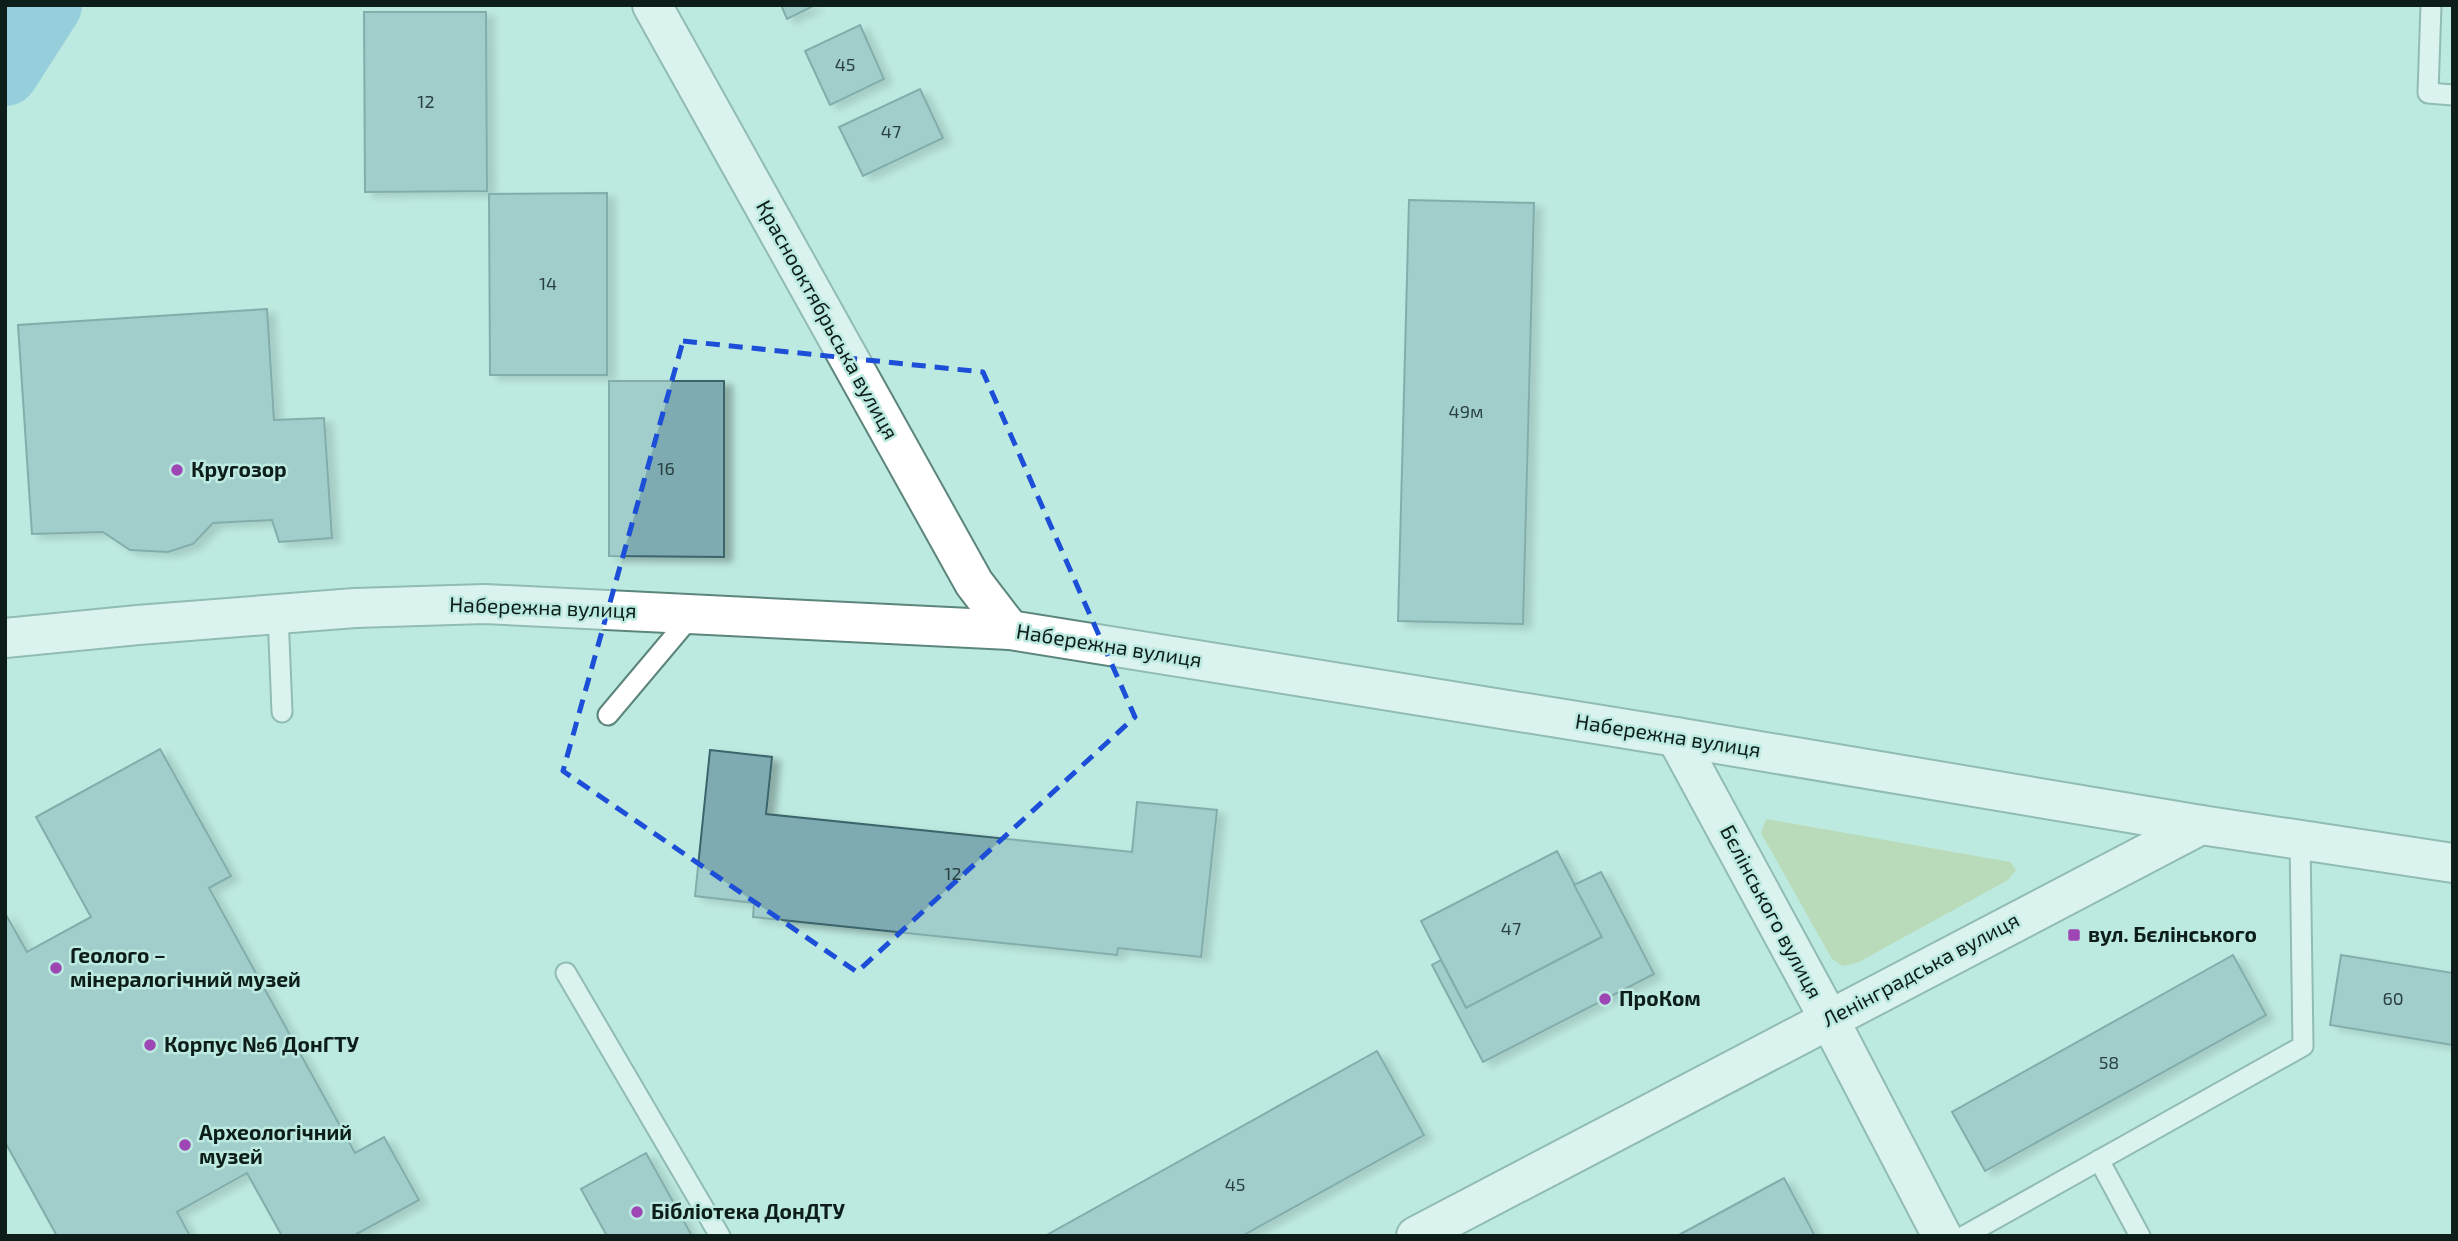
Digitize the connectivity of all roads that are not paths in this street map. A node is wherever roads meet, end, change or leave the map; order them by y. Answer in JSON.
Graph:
{"nodes":[{"id":1,"x":652,"y":5,"type":"edge"},
{"id":2,"x":2431,"y":5,"type":"edge"},
{"id":3,"x":2453,"y":96,"type":"edge"},
{"id":4,"x":278,"y":614,"type":"junction"},
{"id":5,"x":692,"y":614,"type":"junction"},
{"id":6,"x":1010,"y":630,"type":"junction"},
{"id":7,"x":5,"y":638,"type":"edge"},
{"id":8,"x":282,"y":712,"type":"dead end"},
{"id":9,"x":608,"y":715,"type":"dead end"},
{"id":10,"x":1676,"y":737,"type":"junction"},
{"id":11,"x":2200,"y":825,"type":"junction"},
{"id":12,"x":2300,"y":841,"type":"junction"},
{"id":13,"x":2453,"y":863,"type":"edge"},
{"id":14,"x":566,"y":973,"type":"dead end"},
{"id":15,"x":1829,"y":1018,"type":"junction"},
{"id":16,"x":2099,"y":1160,"type":"junction"},
{"id":17,"x":720,"y":1236,"type":"edge"},
{"id":18,"x":1416,"y":1236,"type":"edge"},
{"id":19,"x":1942,"y":1236,"type":"edge"},
{"id":20,"x":1964,"y":1236,"type":"edge"},
{"id":21,"x":2140,"y":1236,"type":"edge"}],
"edges":[{"from":1,"to":6,"type":"street","name":"Краснооктябрьська вулиця"},
{"from":2,"to":3,"type":"lane"},
{"from":4,"to":5,"type":"street","name":"Набережна вулиця"},
{"from":4,"to":7,"type":"street","name":"Набережна вулиця"},
{"from":4,"to":8,"type":"lane"},
{"from":5,"to":6,"type":"street","name":"Набережна вулиця"},
{"from":5,"to":9,"type":"lane"},
{"from":6,"to":10,"type":"street","name":"Набережна вулиця"},
{"from":10,"to":11,"type":"street","name":"Набережна вулиця"},
{"from":10,"to":15,"type":"street","name":"Бєлінського вулиця"},
{"from":11,"to":12,"type":"street"},
{"from":11,"to":15,"type":"street","name":"Ленінградська вулиця"},
{"from":12,"to":13,"type":"street"},
{"from":12,"to":16,"type":"lane"},
{"from":14,"to":17,"type":"lane"},
{"from":15,"to":18,"type":"street","name":"Ленінградська вулиця"},
{"from":15,"to":19,"type":"street","name":"Бєлінського вулиця"},
{"from":16,"to":20,"type":"lane"},
{"from":16,"to":21,"type":"lane"}]}
